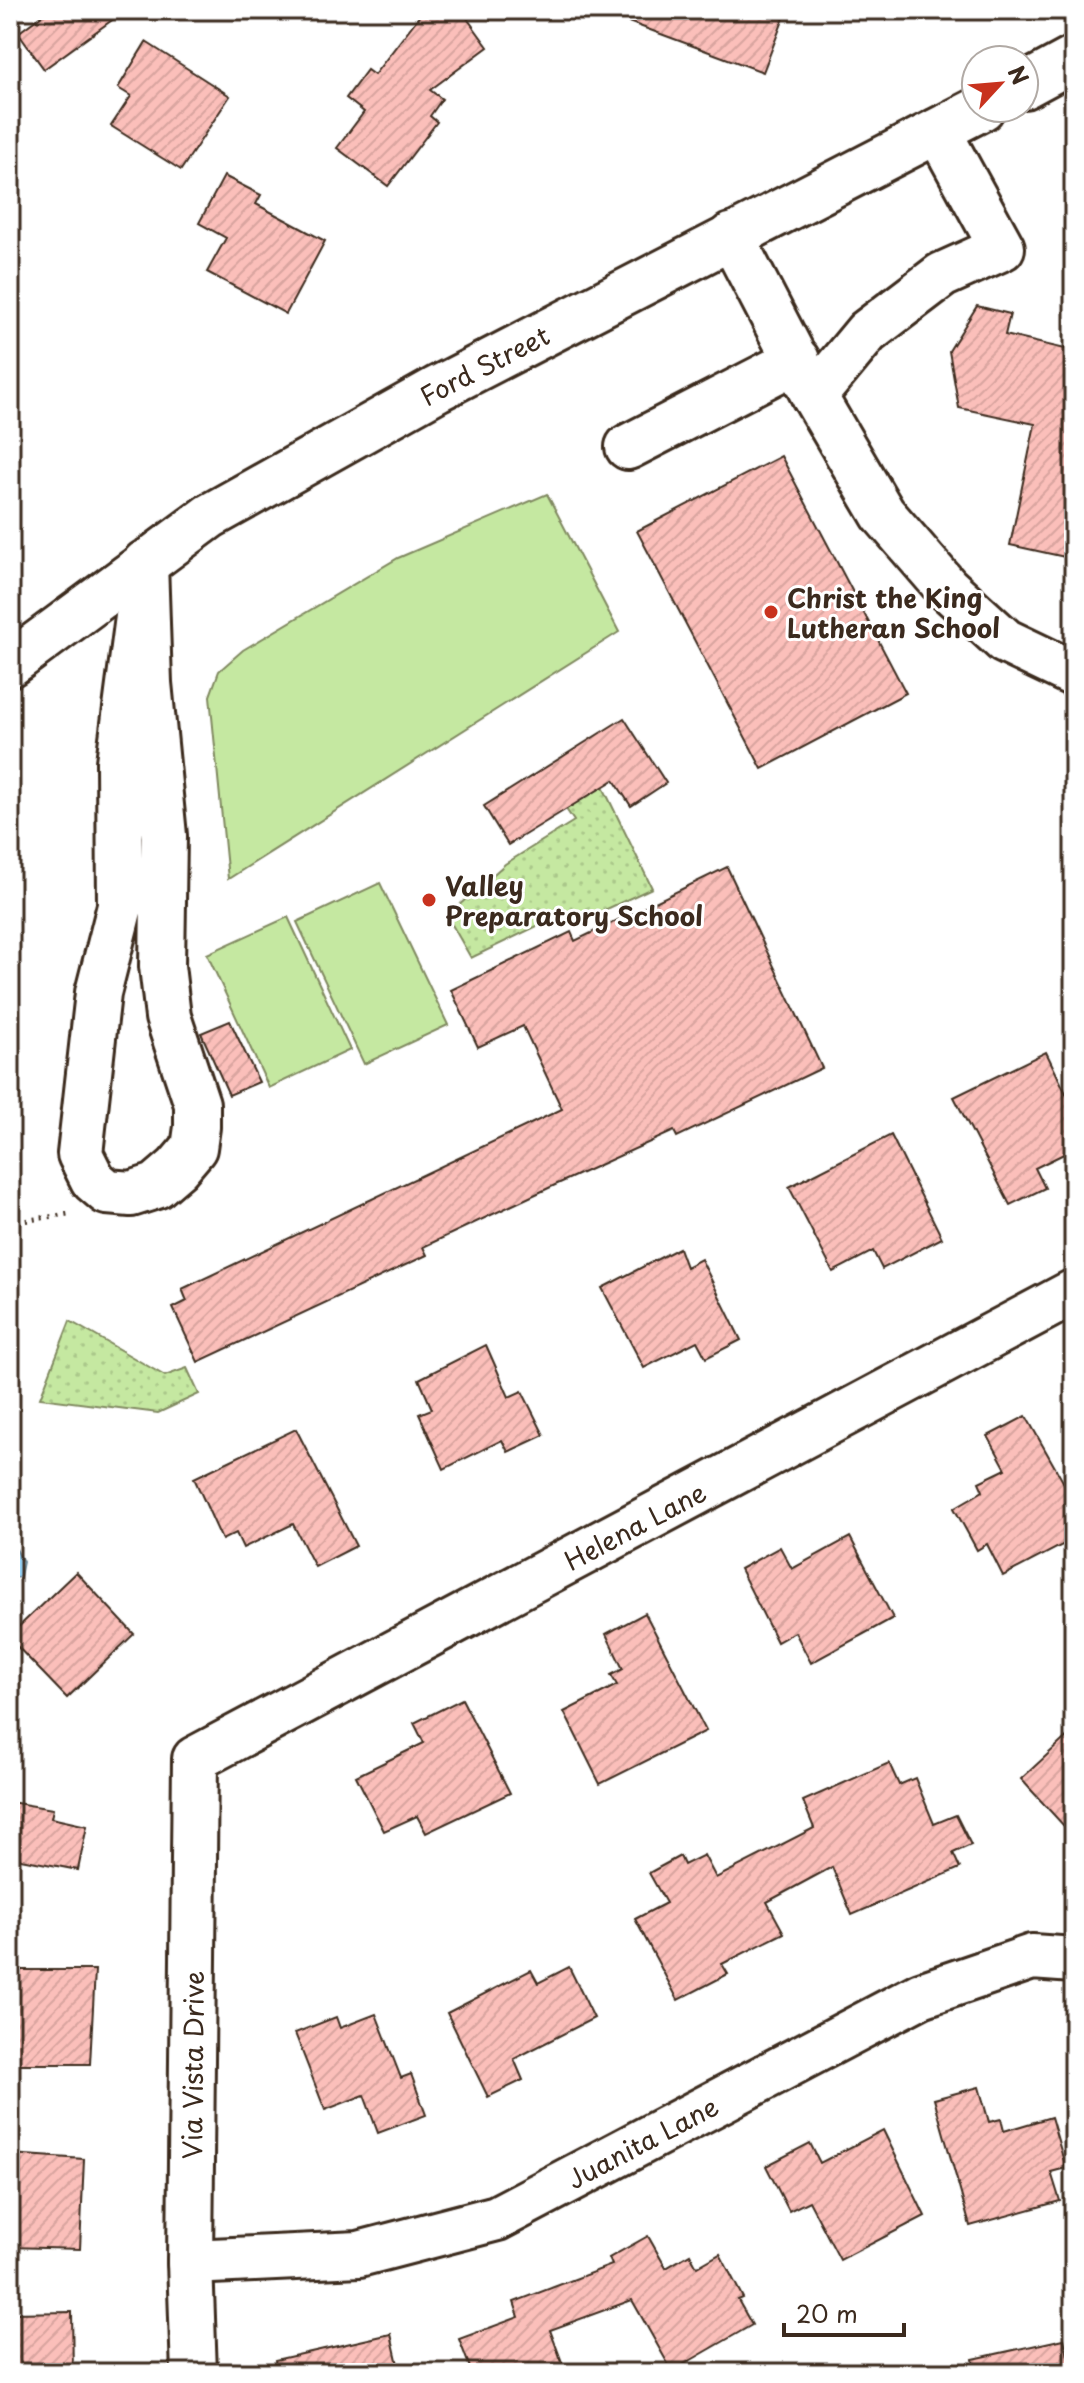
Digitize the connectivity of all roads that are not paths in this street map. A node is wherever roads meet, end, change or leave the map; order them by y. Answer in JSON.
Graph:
{"nodes":[{"id":1,"x":1074,"y":59,"type":"edge"},
{"id":2,"x":1040,"y":77,"type":"edge"},
{"id":3,"x":960,"y":120,"type":"edge"},
{"id":4,"x":938,"y":131,"type":"junction"},
{"id":5,"x":731,"y":236,"type":"junction"},
{"id":6,"x":806,"y":378,"type":"junction"},
{"id":7,"x":628,"y":447,"type":"dead end"},
{"id":8,"x":145,"y":563,"type":"junction"},
{"id":9,"x":10,"y":664,"type":"edge"},
{"id":10,"x":1074,"y":674,"type":"edge"},
{"id":11,"x":1074,"y":1292,"type":"edge"},
{"id":12,"x":195,"y":1759,"type":"joint"},
{"id":13,"x":1074,"y":1960,"type":"edge"},
{"id":14,"x":190,"y":2262,"type":"junction"},
{"id":15,"x":194,"y":2373,"type":"edge"}],
"edges":[{"from":1,"to":2,"type":"street"},
{"from":3,"to":4,"type":"street","name":"Ford Street"},
{"from":4,"to":5,"type":"street","name":"Ford Street"},
{"from":4,"to":6,"type":"street"},
{"from":5,"to":6,"type":"street"},
{"from":5,"to":8,"type":"street","name":"Ford Street"},
{"from":6,"to":7,"type":"street"},
{"from":6,"to":10,"type":"street"},
{"from":8,"to":8,"type":"street"},
{"from":8,"to":9,"type":"street","name":"Ford Street"},
{"from":11,"to":12,"type":"street","name":"Helena Lane"},
{"from":12,"to":14,"type":"street","name":"Via Vista Drive"},
{"from":13,"to":14,"type":"street","name":"Juanita Lane"},
{"from":14,"to":15,"type":"street","name":"Via Vista Drive"}]}
